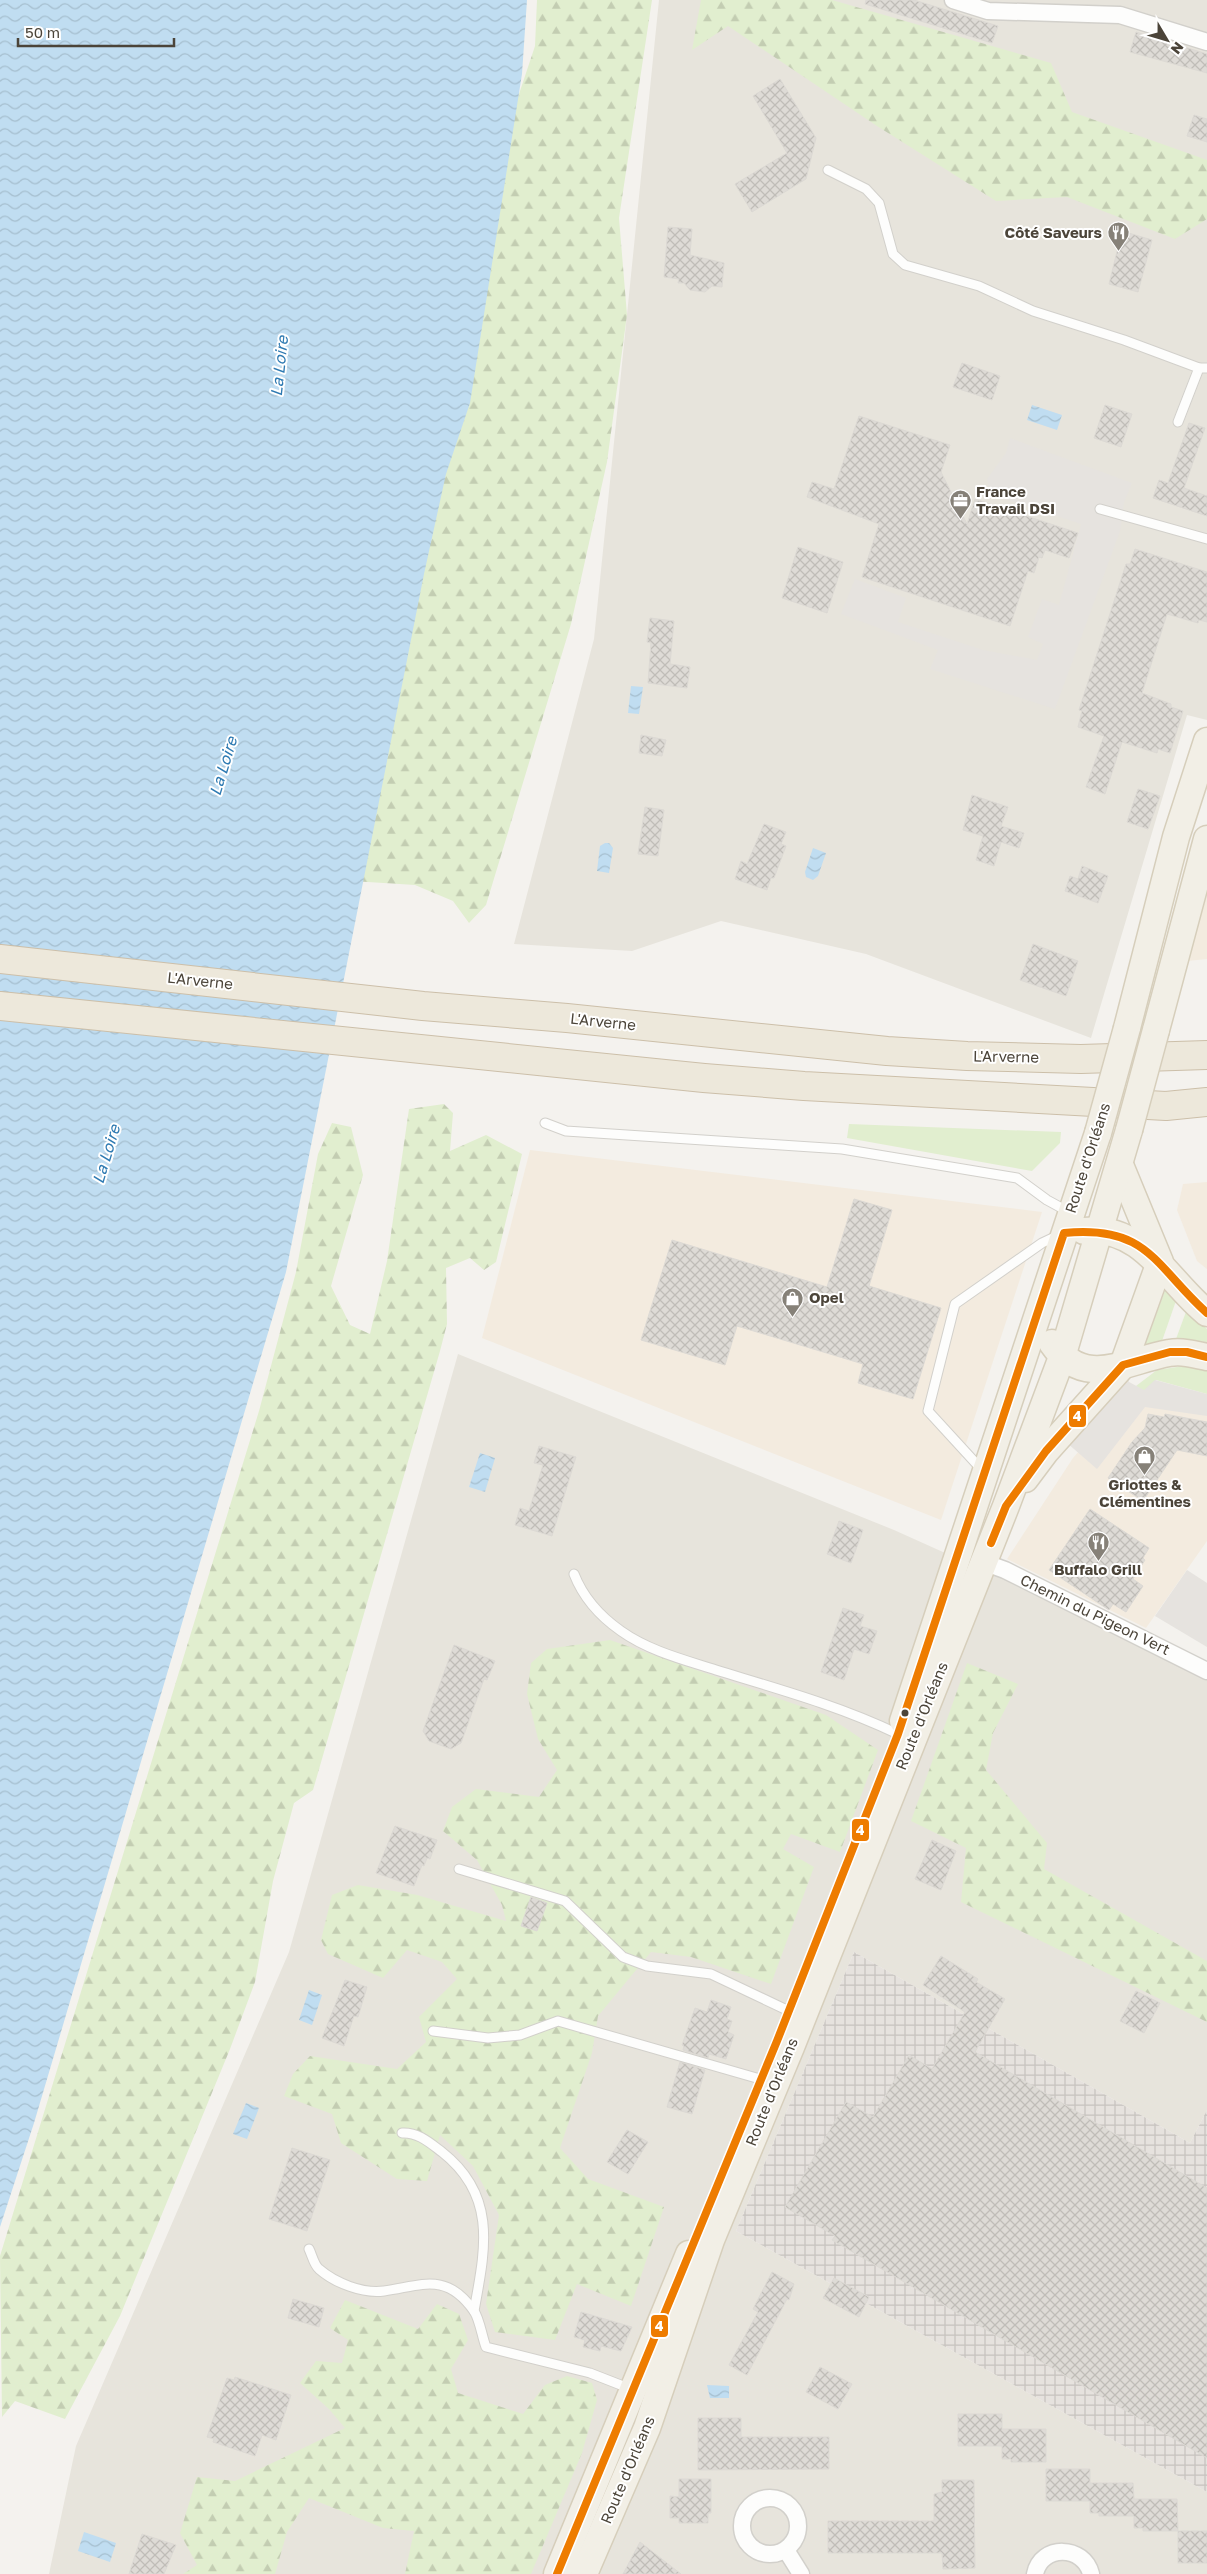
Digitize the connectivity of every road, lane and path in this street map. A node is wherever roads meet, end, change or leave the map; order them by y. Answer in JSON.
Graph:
{"nodes":[{"id":1,"x":954,"y":0,"type":"edge"},
{"id":2,"x":984,"y":5,"type":"edge"},
{"id":3,"x":1207,"y":42,"type":"edge"},
{"id":4,"x":828,"y":170,"type":"dead end"},
{"id":5,"x":1203,"y":368,"type":"edge"},
{"id":6,"x":1178,"y":422,"type":"dead end"},
{"id":7,"x":1100,"y":509,"type":"dead end"},
{"id":8,"x":1207,"y":539,"type":"edge"},
{"id":9,"x":1207,"y":741,"type":"edge"},
{"id":10,"x":1205,"y":849,"type":"edge"},
{"id":11,"x":0,"y":959,"type":"edge"},
{"id":12,"x":0,"y":1006,"type":"edge"},
{"id":13,"x":1207,"y":1056,"type":"edge"},
{"id":14,"x":1207,"y":1102,"type":"edge"},
{"id":15,"x":1166,"y":1106,"type":"junction"},
{"id":16,"x":1207,"y":1114,"type":"edge"},
{"id":17,"x":545,"y":1123,"type":"dead end"},
{"id":18,"x":1120,"y":1165,"type":"junction"},
{"id":19,"x":1068,"y":1223,"type":"junction"},
{"id":20,"x":1100,"y":1231,"type":"junction"},
{"id":21,"x":1160,"y":1262,"type":"junction"},
{"id":22,"x":1207,"y":1313,"type":"edge"},
{"id":23,"x":1034,"y":1318,"type":"junction"},
{"id":24,"x":1062,"y":1357,"type":"junction"},
{"id":25,"x":1207,"y":1357,"type":"edge"},
{"id":26,"x":1123,"y":1365,"type":"junction"},
{"id":27,"x":985,"y":1474,"type":"junction"},
{"id":28,"x":1006,"y":1506,"type":"junction"},
{"id":29,"x":983,"y":1562,"type":"junction"},
{"id":30,"x":574,"y":1574,"type":"dead end"},
{"id":31,"x":1207,"y":1671,"type":"edge"},
{"id":32,"x":898,"y":1734,"type":"junction"},
{"id":33,"x":458,"y":1869,"type":"dead end"},
{"id":34,"x":789,"y":2010,"type":"junction"},
{"id":35,"x":432,"y":2031,"type":"dead end"},
{"id":36,"x":760,"y":2079,"type":"junction"},
{"id":37,"x":402,"y":2133,"type":"dead end"},
{"id":38,"x":309,"y":2248,"type":"dead end"},
{"id":39,"x":474,"y":2311,"type":"junction"},
{"id":40,"x":634,"y":2390,"type":"junction"},
{"id":41,"x":786,"y":2550,"type":"dead end"},
{"id":42,"x":557,"y":2574,"type":"edge"},
{"id":43,"x":584,"y":2574,"type":"edge"},
{"id":44,"x":801,"y":2574,"type":"edge"},
{"id":45,"x":1034,"y":2574,"type":"edge"},
{"id":46,"x":1091,"y":2574,"type":"edge"}],
"edges":[{"from":1,"to":2,"type":"street"},
{"from":2,"to":3,"type":"street"},
{"from":4,"to":5,"type":"lane"},
{"from":5,"to":6,"type":"lane"},
{"from":7,"to":8,"type":"lane"},
{"from":9,"to":19,"type":"main road","name":"Route d'Orléans","bridge":true},
{"from":10,"to":18,"type":"main road","name":"Route d'Orléans","bridge":true},
{"from":11,"to":13,"type":"highway","name":"L'Arverne"},
{"from":12,"to":15,"type":"highway"},
{"from":14,"to":15,"type":"highway"},
{"from":15,"to":16,"type":"highway"},
{"from":17,"to":19,"type":"lane"},
{"from":18,"to":20,"type":"main road","name":"Route d'Orléans"},
{"from":18,"to":21,"type":"main road"},
{"from":19,"to":20,"type":"main road"},
{"from":19,"to":23,"type":"main road","name":"Route d'Orléans"},
{"from":19,"to":27,"type":"lane"},
{"from":20,"to":21,"type":"main road"},
{"from":20,"to":24,"type":"main road","name":"Route d'Orléans"},
{"from":21,"to":22,"type":"main road"},
{"from":21,"to":26,"type":"main road"},
{"from":23,"to":24,"type":"main road"},
{"from":23,"to":27,"type":"main road","name":"Route d'Orléans"},
{"from":24,"to":26,"type":"main road"},
{"from":24,"to":28,"type":"main road","name":"Route d'Orléans"},
{"from":25,"to":26,"type":"main road"},
{"from":26,"to":28,"type":"main road"},
{"from":27,"to":32,"type":"main road","name":"Route d'Orléans"},
{"from":28,"to":29,"type":"main road","name":"Route d'Orléans"},
{"from":29,"to":31,"type":"street","name":"Chemin du Pigeon Vert"},
{"from":29,"to":43,"type":"main road","name":"Route d'Orléans"},
{"from":30,"to":32,"type":"lane"},
{"from":32,"to":34,"type":"main road","name":"Route d'Orléans"},
{"from":33,"to":34,"type":"lane"},
{"from":34,"to":36,"type":"main road","name":"Route d'Orléans"},
{"from":35,"to":36,"type":"lane"},
{"from":36,"to":40,"type":"main road","name":"Route d'Orléans"},
{"from":37,"to":39,"type":"lane"},
{"from":38,"to":39,"type":"lane"},
{"from":39,"to":40,"type":"lane"},
{"from":40,"to":42,"type":"main road","name":"Route d'Orléans"},
{"from":41,"to":44,"type":"street"},
{"from":45,"to":46,"type":"street"}]}
